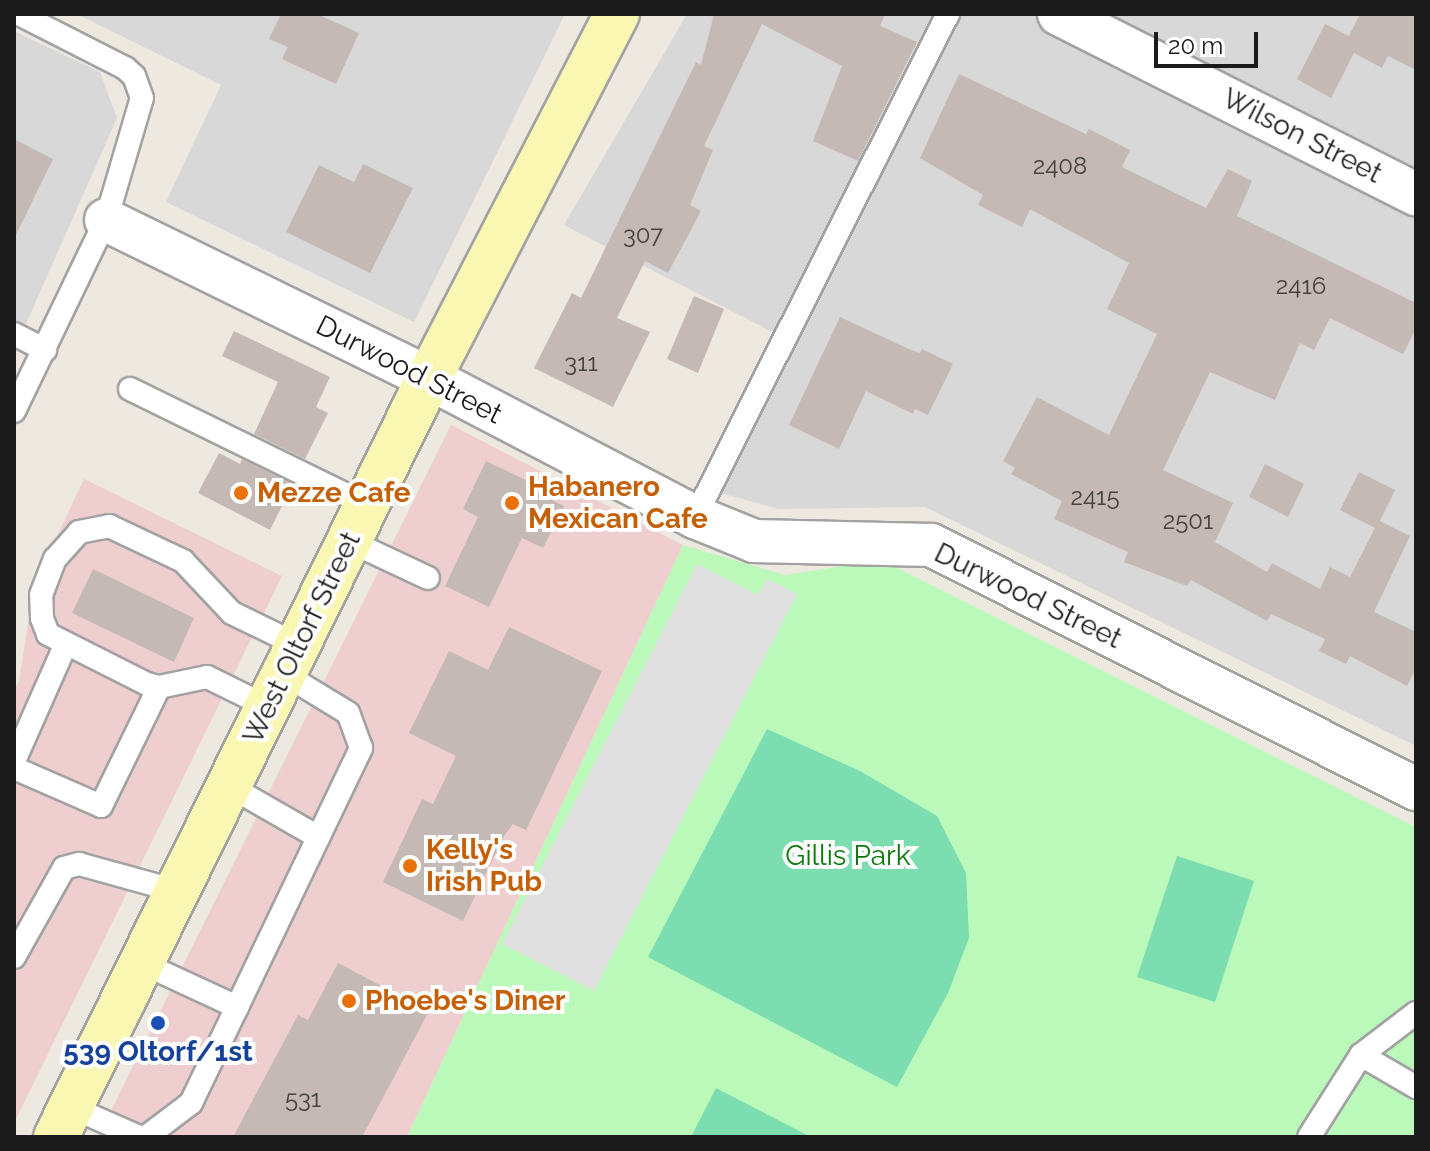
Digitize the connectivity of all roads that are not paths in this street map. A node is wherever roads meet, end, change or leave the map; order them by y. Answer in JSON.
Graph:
{"nodes":[{"id":1,"x":19,"y":14,"type":"edge"},
{"id":2,"x":617,"y":14,"type":"edge"},
{"id":3,"x":948,"y":14,"type":"edge"},
{"id":4,"x":1059,"y":14,"type":"edge"},
{"id":5,"x":1416,"y":194,"type":"edge"},
{"id":6,"x":106,"y":220,"type":"junction"},
{"id":7,"x":14,"y":334,"type":"edge"},
{"id":8,"x":45,"y":350,"type":"junction"},
{"id":9,"x":429,"y":378,"type":"junction"},
{"id":10,"x":130,"y":389,"type":"dead end"},
{"id":11,"x":14,"y":411,"type":"edge"},
{"id":12,"x":695,"y":517,"type":"junction"},
{"id":13,"x":358,"y":523,"type":"junction"},
{"id":14,"x":428,"y":578,"type":"dead end"},
{"id":15,"x":65,"y":646,"type":"junction"},
{"id":16,"x":283,"y":675,"type":"junction"},
{"id":17,"x":159,"y":687,"type":"junction"},
{"id":18,"x":14,"y":761,"type":"edge"},
{"id":19,"x":14,"y":768,"type":"edge"},
{"id":20,"x":229,"y":786,"type":"junction"},
{"id":21,"x":1416,"y":789,"type":"edge"},
{"id":22,"x":318,"y":837,"type":"junction"},
{"id":23,"x":177,"y":891,"type":"junction"},
{"id":24,"x":14,"y":957,"type":"edge"},
{"id":25,"x":142,"y":963,"type":"junction"},
{"id":26,"x":237,"y":1007,"type":"junction"},
{"id":27,"x":1416,"y":1013,"type":"edge"},
{"id":28,"x":1361,"y":1055,"type":"junction"},
{"id":29,"x":1416,"y":1087,"type":"edge"},
{"id":30,"x":65,"y":1119,"type":"edge"},
{"id":31,"x":139,"y":1137,"type":"edge"},
{"id":32,"x":146,"y":1137,"type":"edge"},
{"id":33,"x":1309,"y":1137,"type":"edge"}],
"edges":[{"from":1,"to":6,"type":"lane"},
{"from":2,"to":9,"type":"main road","name":"West Oltorf Street"},
{"from":3,"to":12,"type":"lane"},
{"from":4,"to":5,"type":"street","name":"Wilson Street"},
{"from":6,"to":8,"type":"lane"},
{"from":6,"to":9,"type":"street","name":"Durwood Street"},
{"from":7,"to":8,"type":"lane"},
{"from":8,"to":11,"type":"lane"},
{"from":9,"to":12,"type":"street","name":"Durwood Street"},
{"from":9,"to":13,"type":"main road","name":"West Oltorf Street"},
{"from":10,"to":13,"type":"lane"},
{"from":12,"to":21,"type":"street","name":"Durwood Street"},
{"from":13,"to":14,"type":"lane"},
{"from":13,"to":16,"type":"main road","name":"West Oltorf Street"},
{"from":15,"to":16,"type":"lane"},
{"from":15,"to":17,"type":"lane"},
{"from":15,"to":18,"type":"lane"},
{"from":16,"to":17,"type":"lane"},
{"from":16,"to":20,"type":"main road","name":"West Oltorf Street"},
{"from":16,"to":22,"type":"lane"},
{"from":17,"to":19,"type":"lane"},
{"from":20,"to":22,"type":"lane"},
{"from":20,"to":23,"type":"main road","name":"West Oltorf Street"},
{"from":22,"to":26,"type":"lane"},
{"from":23,"to":24,"type":"lane"},
{"from":23,"to":25,"type":"main road","name":"West Oltorf Street"},
{"from":25,"to":26,"type":"lane"},
{"from":25,"to":30,"type":"main road","name":"West Oltorf Street"},
{"from":26,"to":32,"type":"lane"},
{"from":27,"to":28,"type":"lane"},
{"from":28,"to":29,"type":"lane"},
{"from":28,"to":33,"type":"lane"},
{"from":30,"to":31,"type":"lane"}]}
